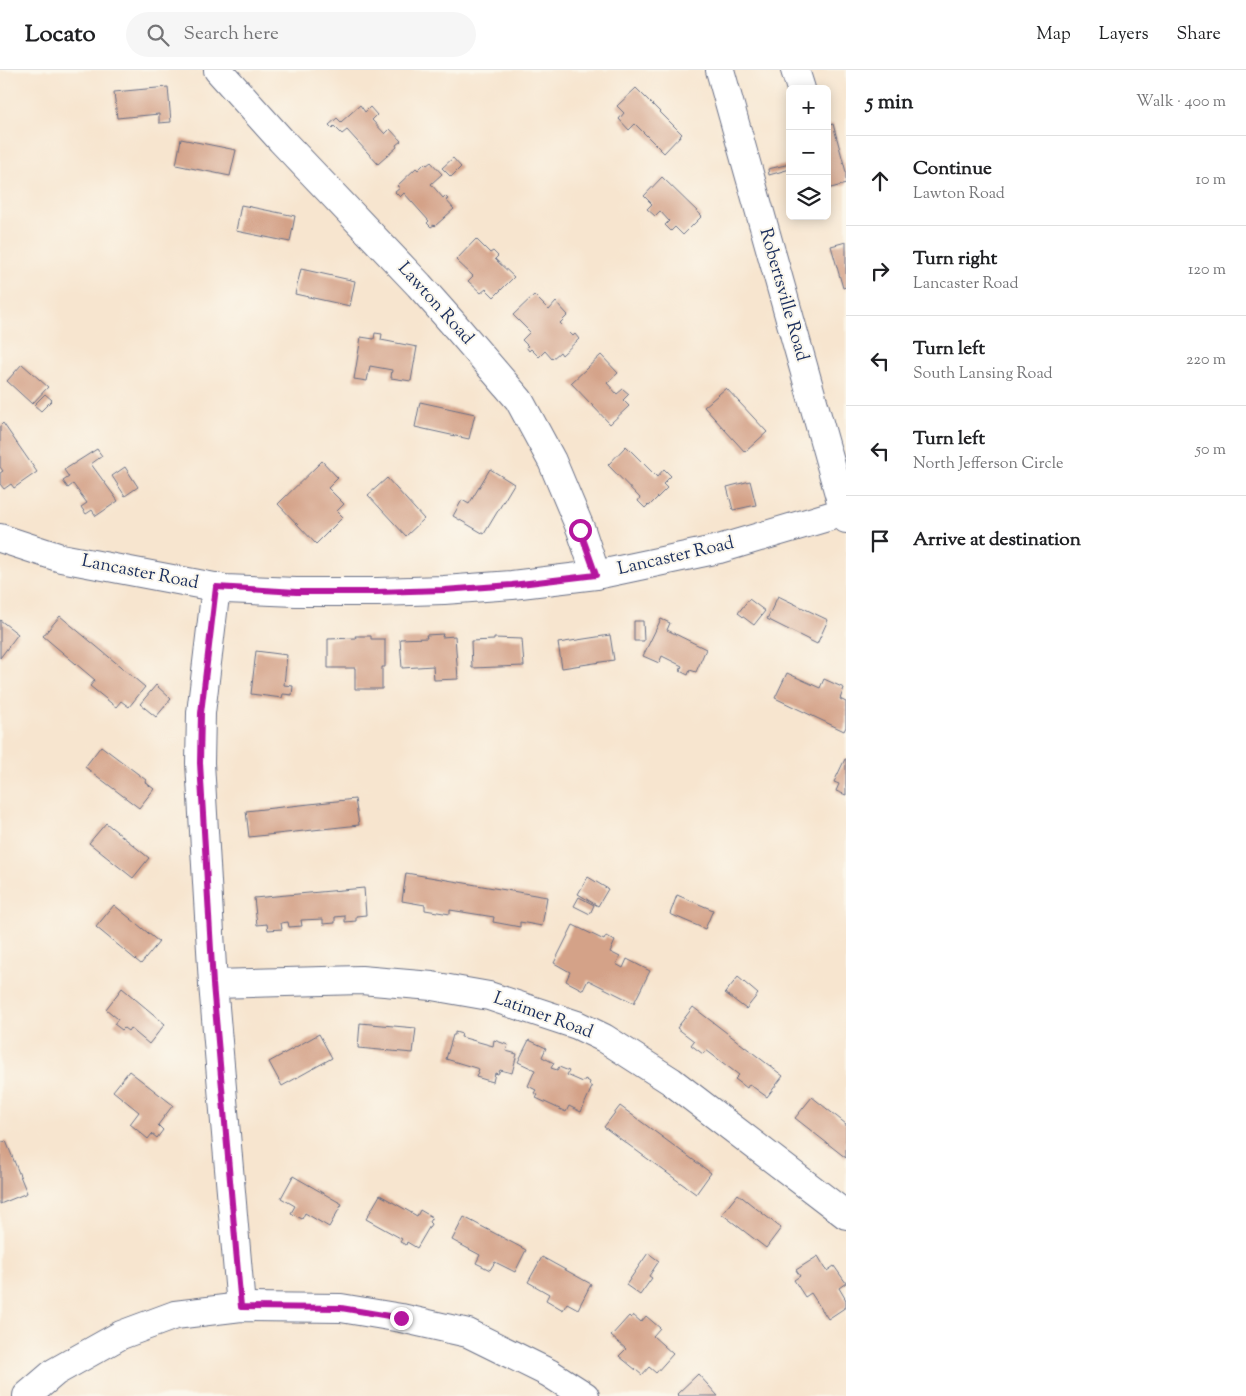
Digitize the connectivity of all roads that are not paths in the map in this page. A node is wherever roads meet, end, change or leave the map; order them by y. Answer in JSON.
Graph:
{"nodes":[{"id":1,"x":218,"y":70,"type":"edge"},
{"id":2,"x":795,"y":70,"type":"edge"},
{"id":3,"x":722,"y":71,"type":"edge"},
{"id":4,"x":800,"y":85,"type":"edge"},
{"id":5,"x":838,"y":462,"type":"edge"},
{"id":6,"x":845,"y":516,"type":"edge"},
{"id":7,"x":0,"y":538,"type":"edge"},
{"id":8,"x":596,"y":575,"type":"junction"},
{"id":9,"x":216,"y":587,"type":"junction"},
{"id":10,"x":213,"y":984,"type":"junction"},
{"id":11,"x":846,"y":1215,"type":"edge"},
{"id":12,"x":241,"y":1307,"type":"junction"},
{"id":13,"x":27,"y":1396,"type":"edge"},
{"id":14,"x":585,"y":1396,"type":"edge"}],
"edges":[{"from":1,"to":8,"type":"street","name":"Lawton Road"},
{"from":2,"to":4,"type":"street"},
{"from":3,"to":5,"type":"street","name":"Robertsville Road"},
{"from":5,"to":6,"type":"street","name":"Robertsville Road"},
{"from":6,"to":8,"type":"street","name":"Lancaster Road"},
{"from":7,"to":9,"type":"street","name":"Lancaster Road"},
{"from":8,"to":9,"type":"street","name":"Lancaster Road"},
{"from":9,"to":10,"type":"street"},
{"from":10,"to":11,"type":"street","name":"Latimer Road"},
{"from":10,"to":12,"type":"street"},
{"from":12,"to":13,"type":"street"},
{"from":12,"to":14,"type":"street"}]}
